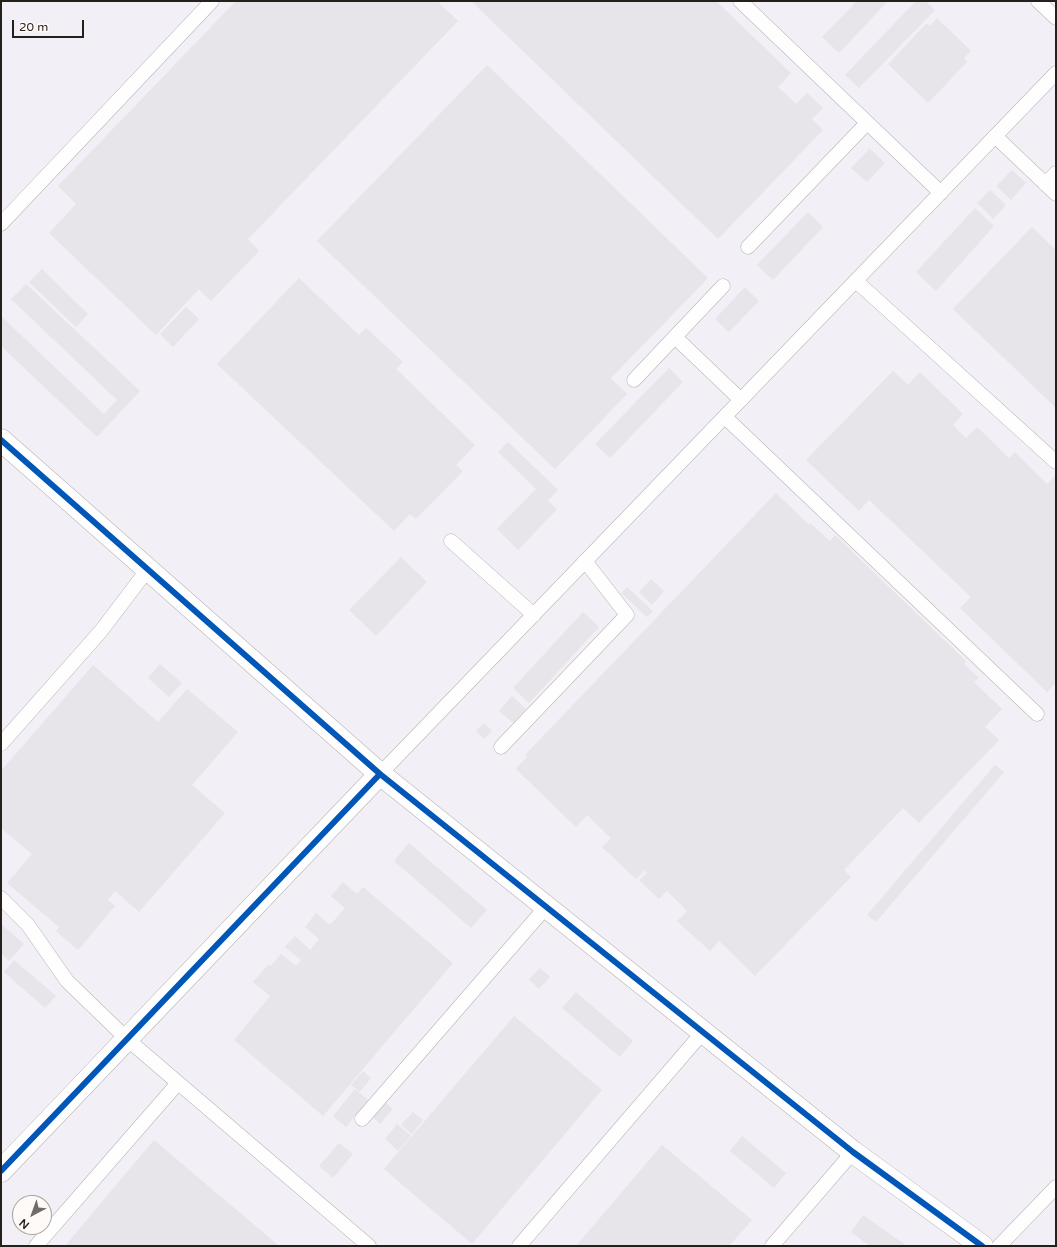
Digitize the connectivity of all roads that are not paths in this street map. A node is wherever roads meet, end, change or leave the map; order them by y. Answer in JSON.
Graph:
{"nodes":[{"id":1,"x":212,"y":1,"type":"edge"},
{"id":2,"x":740,"y":1,"type":"edge"},
{"id":3,"x":1038,"y":1,"type":"edge"},
{"id":4,"x":1056,"y":18,"type":"edge"},
{"id":5,"x":1056,"y":73,"type":"edge"},
{"id":6,"x":868,"y":123,"type":"junction"},
{"id":7,"x":995,"y":136,"type":"junction"},
{"id":8,"x":1056,"y":173,"type":"edge"},
{"id":9,"x":1046,"y":184,"type":"junction"},
{"id":10,"x":941,"y":193,"type":"junction"},
{"id":11,"x":1056,"y":194,"type":"edge"},
{"id":12,"x":1,"y":224,"type":"edge"},
{"id":13,"x":748,"y":247,"type":"dead end"},
{"id":14,"x":856,"y":281,"type":"junction"},
{"id":15,"x":723,"y":286,"type":"dead end"},
{"id":16,"x":675,"y":336,"type":"junction"},
{"id":17,"x":634,"y":380,"type":"dead end"},
{"id":18,"x":741,"y":400,"type":"junction"},
{"id":19,"x":725,"y":417,"type":"junction"},
{"id":20,"x":1,"y":440,"type":"edge"},
{"id":21,"x":1056,"y":462,"type":"edge"},
{"id":22,"x":451,"y":541,"type":"dead end"},
{"id":23,"x":585,"y":562,"type":"junction"},
{"id":24,"x":148,"y":569,"type":"junction"},
{"id":25,"x":534,"y":615,"type":"junction"},
{"id":26,"x":1037,"y":714,"type":"dead end"},
{"id":27,"x":1,"y":744,"type":"edge"},
{"id":28,"x":501,"y":747,"type":"dead end"},
{"id":29,"x":380,"y":774,"type":"junction"},
{"id":30,"x":1,"y":898,"type":"edge"},
{"id":31,"x":546,"y":907,"type":"junction"},
{"id":32,"x":703,"y":1032,"type":"junction"},
{"id":33,"x":127,"y":1039,"type":"junction"},
{"id":34,"x":178,"y":1083,"type":"junction"},
{"id":35,"x":362,"y":1119,"type":"dead end"},
{"id":36,"x":853,"y":1152,"type":"junction"},
{"id":37,"x":1,"y":1171,"type":"edge"},
{"id":38,"x":1056,"y":1187,"type":"edge"},
{"id":39,"x":36,"y":1246,"type":"edge"},
{"id":40,"x":369,"y":1246,"type":"edge"},
{"id":41,"x":519,"y":1246,"type":"edge"},
{"id":42,"x":772,"y":1246,"type":"edge"},
{"id":43,"x":982,"y":1246,"type":"edge"},
{"id":44,"x":998,"y":1246,"type":"edge"}],
"edges":[{"from":1,"to":12,"type":"lane"},
{"from":2,"to":6,"type":"lane"},
{"from":3,"to":4,"type":"lane"},
{"from":5,"to":7,"type":"lane"},
{"from":6,"to":10,"type":"lane"},
{"from":6,"to":13,"type":"lane"},
{"from":7,"to":9,"type":"lane"},
{"from":7,"to":10,"type":"lane"},
{"from":8,"to":9,"type":"lane"},
{"from":9,"to":11,"type":"lane"},
{"from":10,"to":14,"type":"lane"},
{"from":14,"to":18,"type":"lane"},
{"from":14,"to":21,"type":"lane"},
{"from":15,"to":16,"type":"lane"},
{"from":16,"to":17,"type":"lane"},
{"from":16,"to":18,"type":"lane"},
{"from":18,"to":19,"type":"lane"},
{"from":19,"to":23,"type":"lane"},
{"from":19,"to":26,"type":"lane"},
{"from":20,"to":24,"type":"street"},
{"from":22,"to":25,"type":"lane"},
{"from":23,"to":25,"type":"lane"},
{"from":23,"to":28,"type":"lane"},
{"from":24,"to":27,"type":"lane"},
{"from":24,"to":29,"type":"street"},
{"from":25,"to":29,"type":"lane"},
{"from":29,"to":31,"type":"street"},
{"from":29,"to":33,"type":"street"},
{"from":30,"to":33,"type":"lane"},
{"from":31,"to":32,"type":"street"},
{"from":31,"to":35,"type":"lane"},
{"from":32,"to":36,"type":"street"},
{"from":32,"to":41,"type":"lane"},
{"from":33,"to":34,"type":"lane"},
{"from":33,"to":37,"type":"street"},
{"from":34,"to":39,"type":"lane"},
{"from":34,"to":40,"type":"lane"},
{"from":36,"to":42,"type":"lane"},
{"from":36,"to":43,"type":"street"},
{"from":38,"to":44,"type":"lane"}]}
